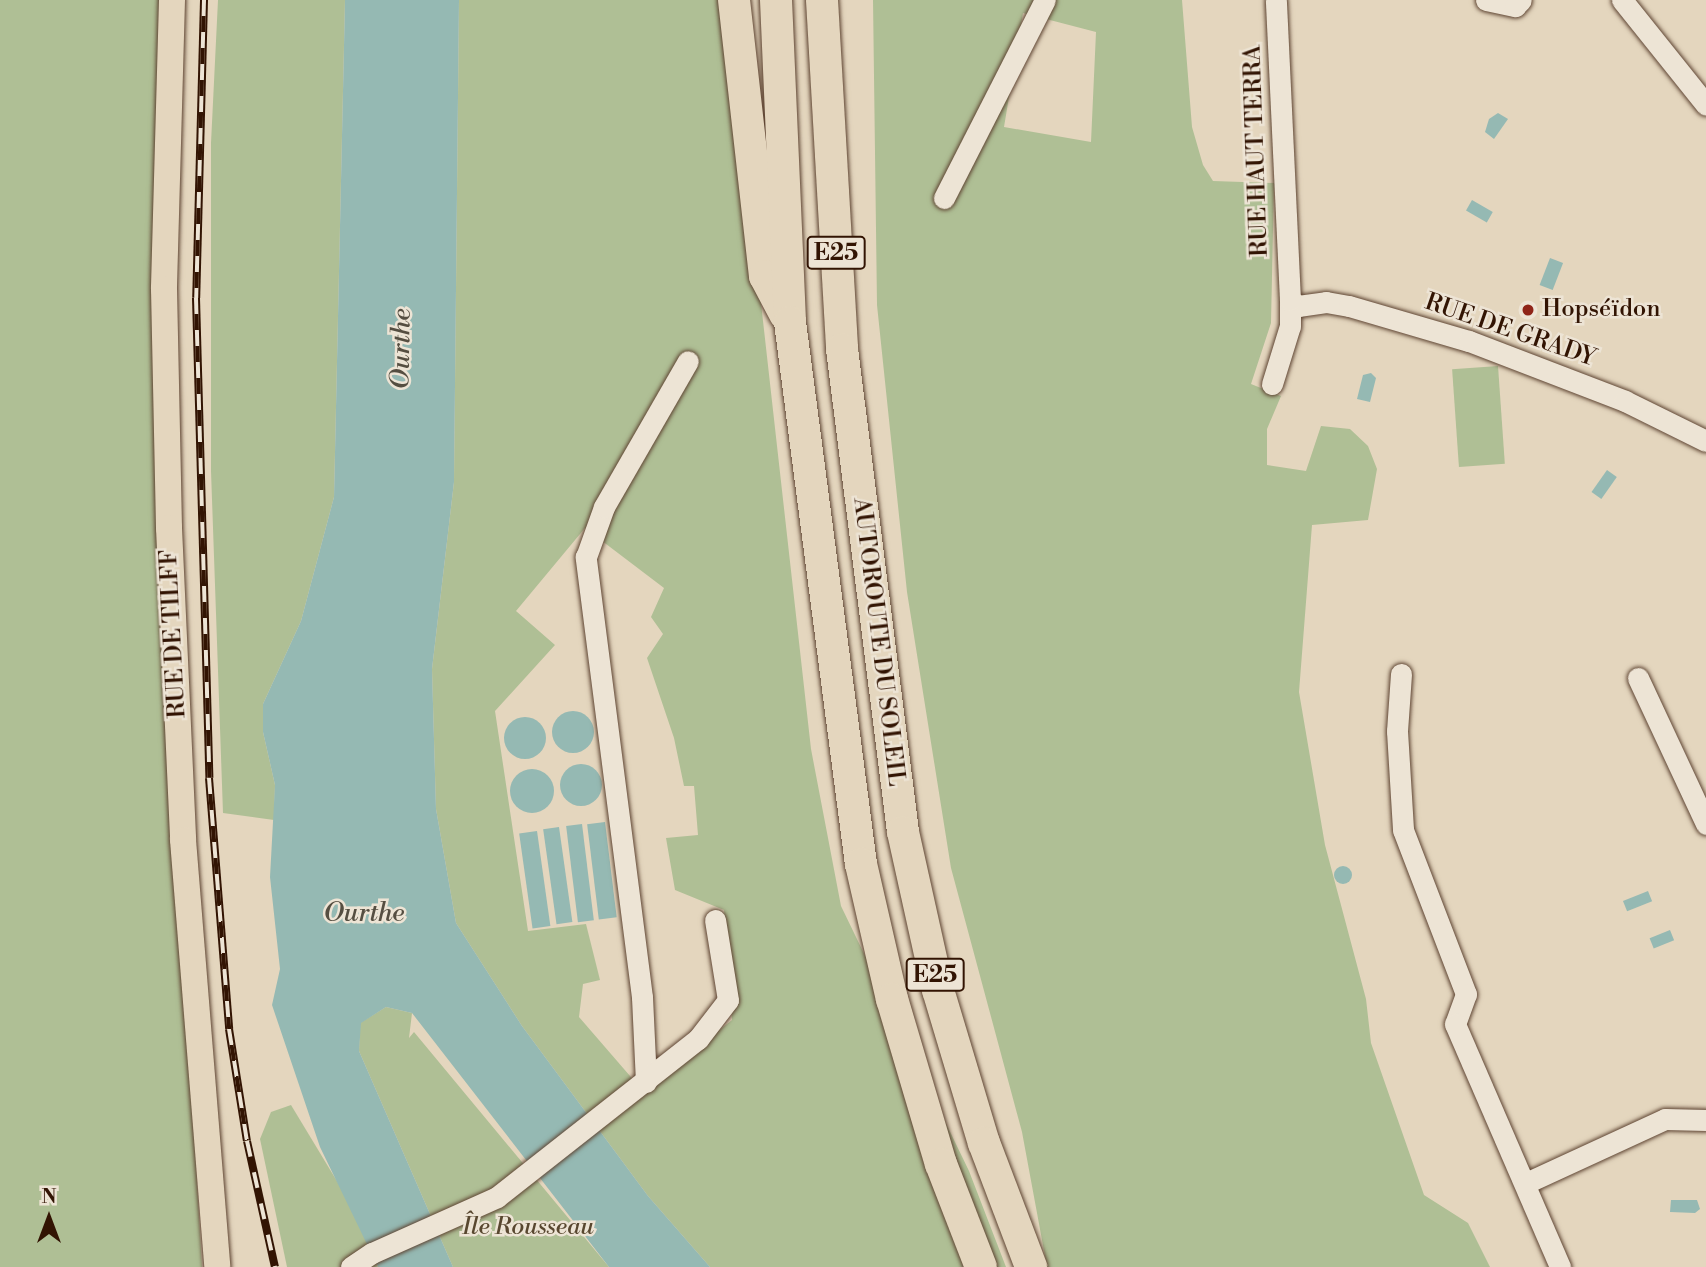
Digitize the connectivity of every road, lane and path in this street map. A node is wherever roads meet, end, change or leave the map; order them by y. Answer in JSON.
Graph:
{"nodes":[{"id":1,"x":172,"y":0,"type":"edge"},
{"id":2,"x":734,"y":0,"type":"edge"},
{"id":3,"x":776,"y":0,"type":"edge"},
{"id":4,"x":822,"y":0,"type":"edge"},
{"id":5,"x":1045,"y":0,"type":"edge"},
{"id":6,"x":1276,"y":0,"type":"edge"},
{"id":7,"x":1486,"y":0,"type":"edge"},
{"id":8,"x":1622,"y":0,"type":"edge"},
{"id":9,"x":1518,"y":3,"type":"edge"},
{"id":10,"x":1706,"y":105,"type":"edge"},
{"id":11,"x":944,"y":198,"type":"dead end"},
{"id":12,"x":1290,"y":300,"type":"junction"},
{"id":13,"x":790,"y":322,"type":"junction"},
{"id":14,"x":688,"y":362,"type":"dead end"},
{"id":15,"x":1272,"y":384,"type":"dead end"},
{"id":16,"x":1706,"y":441,"type":"edge"},
{"id":17,"x":1401,"y":674,"type":"dead end"},
{"id":18,"x":1639,"y":678,"type":"dead end"},
{"id":19,"x":1706,"y":824,"type":"edge"},
{"id":20,"x":715,"y":920,"type":"dead end"},
{"id":21,"x":646,"y":1082,"type":"junction"},
{"id":22,"x":1706,"y":1120,"type":"edge"},
{"id":23,"x":1526,"y":1183,"type":"junction"},
{"id":24,"x":217,"y":1267,"type":"edge"},
{"id":25,"x":351,"y":1267,"type":"edge"},
{"id":26,"x":981,"y":1267,"type":"edge"},
{"id":27,"x":1031,"y":1267,"type":"edge"},
{"id":28,"x":1560,"y":1267,"type":"edge"}],
"edges":[{"from":1,"to":24,"type":"main road","name":"RUE DE TILFF"},
{"from":2,"to":13,"type":"highway"},
{"from":3,"to":13,"type":"highway","name":"AUTOROUTE DU SOLEIL","number":"E25"},
{"from":4,"to":27,"type":"highway","name":"AUTOROUTE DU SOLEIL","number":"E25"},
{"from":5,"to":11,"type":"street"},
{"from":6,"to":12,"type":"street","name":"RUE HAUT TERRA"},
{"from":7,"to":9,"type":"street"},
{"from":8,"to":10,"type":"street"},
{"from":12,"to":15,"type":"street","name":"RUE HAUT TERRA"},
{"from":12,"to":16,"type":"street","name":"RUE DE GRADY"},
{"from":13,"to":26,"type":"highway","name":"AUTOROUTE DU SOLEIL","number":"E25"},
{"from":14,"to":21,"type":"street"},
{"from":17,"to":23,"type":"street"},
{"from":18,"to":19,"type":"street"},
{"from":20,"to":21,"type":"street"},
{"from":21,"to":25,"type":"street"},
{"from":22,"to":23,"type":"street"},
{"from":23,"to":28,"type":"street"}]}
